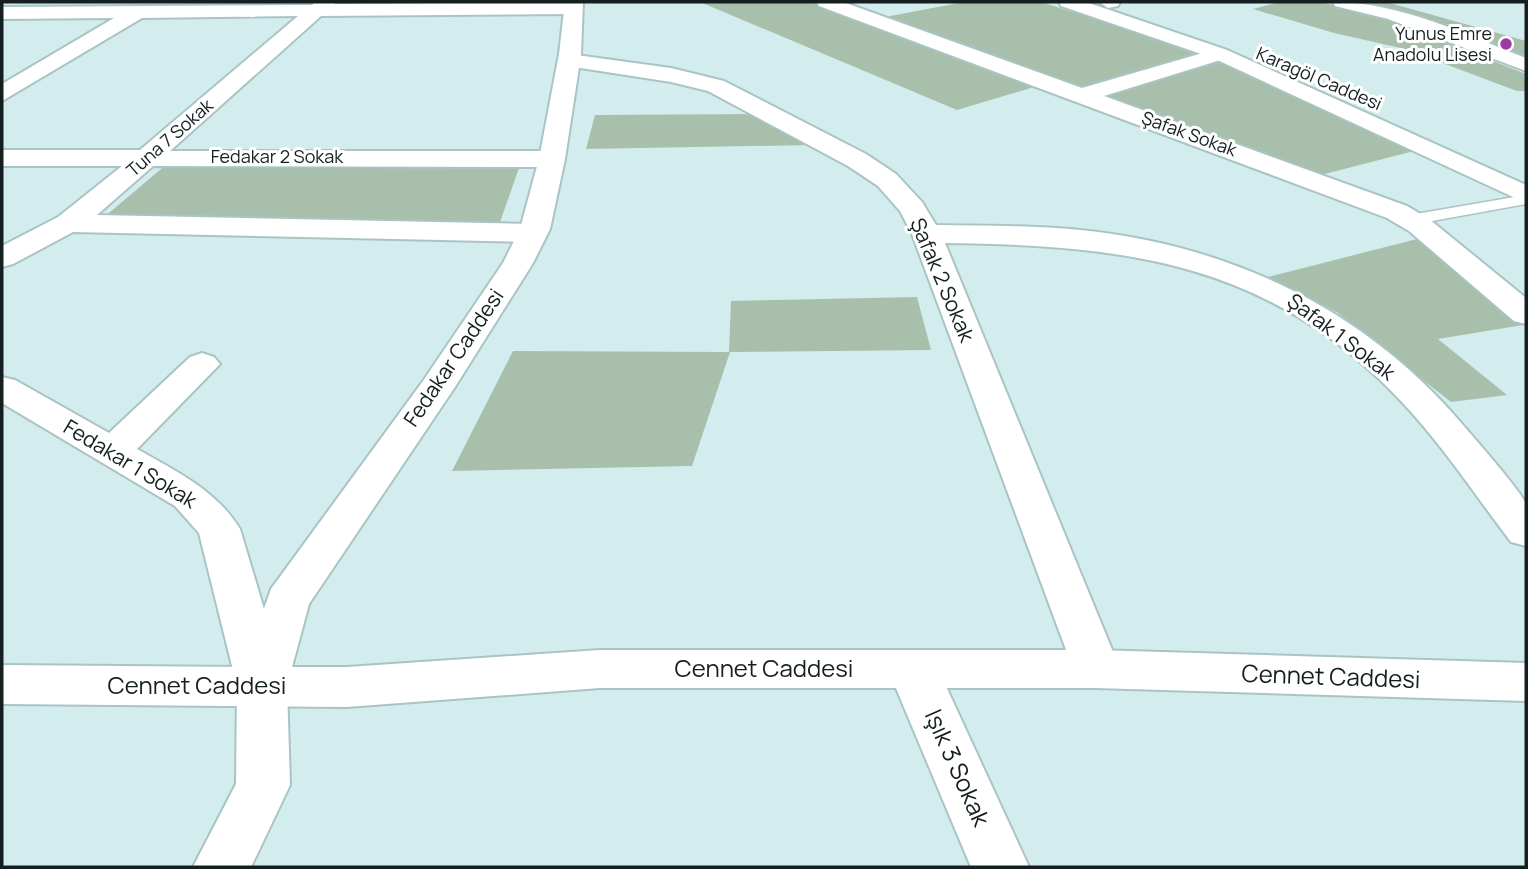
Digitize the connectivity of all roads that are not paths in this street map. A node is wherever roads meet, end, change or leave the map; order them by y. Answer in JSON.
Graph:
{"nodes":[{"id":1,"x":825,"y":2,"type":"edge"},
{"id":2,"x":1068,"y":2,"type":"edge"},
{"id":3,"x":1108,"y":2,"type":"edge"},
{"id":4,"x":1342,"y":2,"type":"edge"},
{"id":5,"x":574,"y":5,"type":"edge"},
{"id":6,"x":322,"y":6,"type":"edge"},
{"id":7,"x":2,"y":13,"type":"edge"},
{"id":8,"x":136,"y":13,"type":"junction"},
{"id":9,"x":1220,"y":54,"type":"junction"},
{"id":10,"x":569,"y":60,"type":"junction"},
{"id":11,"x":1526,"y":65,"type":"edge"},
{"id":12,"x":2,"y":94,"type":"edge"},
{"id":13,"x":1086,"y":95,"type":"junction"},
{"id":14,"x":1452,"y":137,"type":"dead end"},
{"id":15,"x":150,"y":156,"type":"junction"},
{"id":16,"x":2,"y":158,"type":"edge"},
{"id":17,"x":552,"y":159,"type":"junction"},
{"id":18,"x":1526,"y":197,"type":"edge"},
{"id":19,"x":1410,"y":220,"type":"junction"},
{"id":20,"x":68,"y":223,"type":"junction"},
{"id":21,"x":532,"y":233,"type":"junction"},
{"id":22,"x":927,"y":234,"type":"junction"},
{"id":23,"x":2,"y":258,"type":"edge"},
{"id":24,"x":1526,"y":314,"type":"edge"},
{"id":25,"x":202,"y":365,"type":"dead end"},
{"id":26,"x":2,"y":388,"type":"edge"},
{"id":27,"x":113,"y":451,"type":"junction"},
{"id":28,"x":1526,"y":532,"type":"edge"},
{"id":29,"x":913,"y":668,"type":"junction"},
{"id":30,"x":1095,"y":669,"type":"junction"},
{"id":31,"x":1525,"y":683,"type":"edge"},
{"id":32,"x":2,"y":685,"type":"edge"},
{"id":33,"x":262,"y":686,"type":"junction"},
{"id":34,"x":222,"y":867,"type":"edge"},
{"id":35,"x":1000,"y":867,"type":"edge"}],
"edges":[{"from":1,"to":13,"type":"street","name":"Şafak Sokak"},
{"from":2,"to":9,"type":"street"},
{"from":3,"to":14,"type":"street","name":"Karagöl Caddesi"},
{"from":4,"to":11,"type":"street"},
{"from":5,"to":6,"type":"street"},
{"from":5,"to":10,"type":"street","name":"Fedakar Caddesi"},
{"from":6,"to":8,"type":"street"},
{"from":6,"to":15,"type":"street","name":"Tuna 7 Sokak"},
{"from":7,"to":8,"type":"street"},
{"from":8,"to":12,"type":"street"},
{"from":9,"to":13,"type":"street"},
{"from":9,"to":18,"type":"street"},
{"from":10,"to":17,"type":"street","name":"Fedakar Caddesi"},
{"from":10,"to":22,"type":"street","name":"Şafak 2 Sokak"},
{"from":13,"to":19,"type":"street","name":"Şafak Sokak"},
{"from":15,"to":16,"type":"street","name":"Fedakar 2 Sokak"},
{"from":15,"to":17,"type":"street","name":"Fedakar 2 Sokak"},
{"from":15,"to":20,"type":"street","name":"Tuna 7 Sokak"},
{"from":17,"to":21,"type":"street","name":"Fedakar Caddesi"},
{"from":18,"to":19,"type":"lane"},
{"from":19,"to":24,"type":"street","name":"Şafak Sokak"},
{"from":20,"to":21,"type":"street"},
{"from":20,"to":23,"type":"street","name":"Tuna 7 Sokak"},
{"from":21,"to":33,"type":"street","name":"Fedakar Caddesi"},
{"from":22,"to":28,"type":"street","name":"Şafak 1 Sokak"},
{"from":22,"to":30,"type":"street","name":"Şafak 2 Sokak"},
{"from":25,"to":27,"type":"street"},
{"from":26,"to":27,"type":"street","name":"Fedakar 1 Sokak"},
{"from":27,"to":33,"type":"street","name":"Fedakar 1 Sokak"},
{"from":29,"to":30,"type":"street","name":"Cennet Caddesi"},
{"from":29,"to":33,"type":"street","name":"Cennet Caddesi"},
{"from":29,"to":35,"type":"street","name":"Işık 3 Sokak"},
{"from":30,"to":31,"type":"street","name":"Cennet Caddesi"},
{"from":32,"to":33,"type":"street","name":"Cennet Caddesi"},
{"from":33,"to":34,"type":"street"}]}
